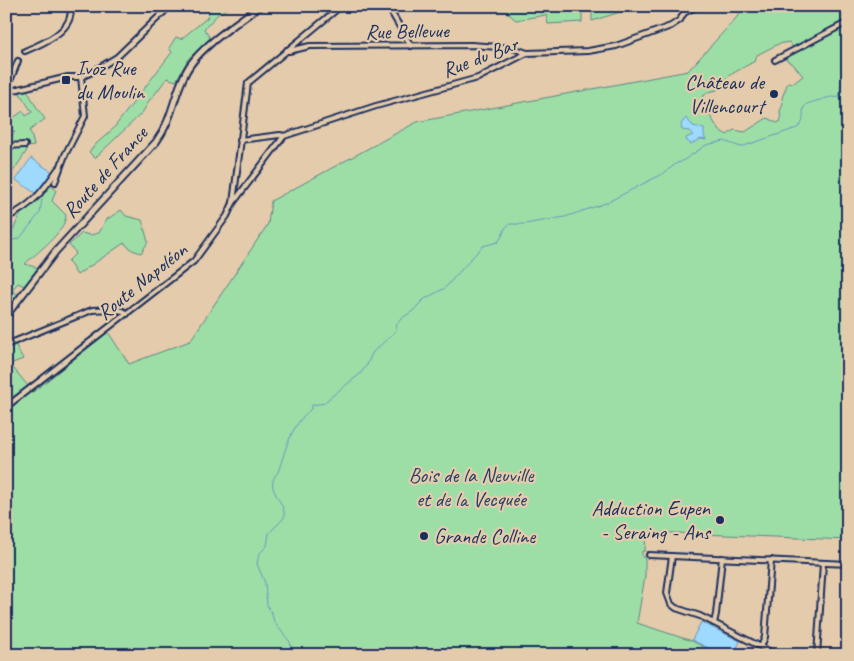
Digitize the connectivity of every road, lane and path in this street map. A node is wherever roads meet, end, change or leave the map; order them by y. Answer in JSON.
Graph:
{"nodes":[{"id":1,"x":70,"y":6,"type":"edge"},
{"id":2,"x":170,"y":6,"type":"edge"},
{"id":3,"x":260,"y":6,"type":"edge"},
{"id":4,"x":342,"y":6,"type":"edge"},
{"id":5,"x":697,"y":6,"type":"edge"},
{"id":6,"x":390,"y":10,"type":"dead end"},
{"id":7,"x":848,"y":22,"type":"edge"},
{"id":8,"x":412,"y":46,"type":"junction"},
{"id":9,"x":287,"y":50,"type":"junction"},
{"id":10,"x":25,"y":51,"type":"dead end"},
{"id":11,"x":527,"y":53,"type":"junction"},
{"id":12,"x":775,"y":60,"type":"dead end"},
{"id":13,"x":18,"y":61,"type":"dead end"},
{"id":14,"x":81,"y":77,"type":"junction"},
{"id":15,"x":6,"y":91,"type":"edge"},
{"id":16,"x":284,"y":136,"type":"junction"},
{"id":17,"x":240,"y":140,"type":"junction"},
{"id":18,"x":24,"y":145,"type":"dead end"},
{"id":19,"x":6,"y":146,"type":"edge"},
{"id":20,"x":60,"y":165,"type":"junction"},
{"id":21,"x":55,"y":182,"type":"dead end"},
{"id":22,"x":233,"y":203,"type":"junction"},
{"id":23,"x":6,"y":218,"type":"edge"},
{"id":24,"x":127,"y":314,"type":"junction"},
{"id":25,"x":6,"y":316,"type":"edge"},
{"id":26,"x":6,"y":345,"type":"edge"},
{"id":27,"x":6,"y":407,"type":"edge"},
{"id":28,"x":649,"y":555,"type":"dead end"},
{"id":29,"x":672,"y":556,"type":"junction"},
{"id":30,"x":722,"y":558,"type":"junction"},
{"id":31,"x":771,"y":560,"type":"junction"},
{"id":32,"x":823,"y":563,"type":"junction"},
{"id":33,"x":848,"y":564,"type":"edge"},
{"id":34,"x":714,"y":623,"type":"junction"},
{"id":35,"x":761,"y":647,"type":"junction"},
{"id":36,"x":776,"y":655,"type":"edge"},
{"id":37,"x":817,"y":655,"type":"edge"}],
"edges":[{"from":1,"to":10,"type":"street"},
{"from":2,"to":14,"type":"street"},
{"from":3,"to":25,"type":"main road","name":"Route de France"},
{"from":4,"to":9,"type":"street","name":"Route Napoléon"},
{"from":5,"to":11,"type":"street","name":"Rue du Bar"},
{"from":6,"to":8,"type":"street"},
{"from":7,"to":12,"type":"street"},
{"from":8,"to":9,"type":"street","name":"Rue Bellevue"},
{"from":8,"to":11,"type":"street","name":"Rue Bellevue"},
{"from":9,"to":17,"type":"street","name":"Route Napoléon"},
{"from":11,"to":16,"type":"street","name":"Rue du Bar"},
{"from":13,"to":15,"type":"street"},
{"from":14,"to":15,"type":"street"},
{"from":14,"to":20,"type":"street"},
{"from":16,"to":17,"type":"street","name":"Rue du Bar"},
{"from":16,"to":22,"type":"street"},
{"from":17,"to":22,"type":"street","name":"Route Napoléon"},
{"from":18,"to":19,"type":"street"},
{"from":20,"to":21,"type":"street"},
{"from":20,"to":23,"type":"street"},
{"from":22,"to":24,"type":"street","name":"Route Napoléon"},
{"from":24,"to":26,"type":"street"},
{"from":24,"to":27,"type":"street","name":"Route Napoléon"},
{"from":28,"to":29,"type":"street"},
{"from":29,"to":30,"type":"street"},
{"from":29,"to":34,"type":"street"},
{"from":30,"to":31,"type":"street"},
{"from":30,"to":34,"type":"street"},
{"from":31,"to":32,"type":"street"},
{"from":31,"to":35,"type":"street"},
{"from":32,"to":33,"type":"street"},
{"from":32,"to":37,"type":"street"},
{"from":34,"to":35,"type":"street"},
{"from":35,"to":36,"type":"street"}]}
